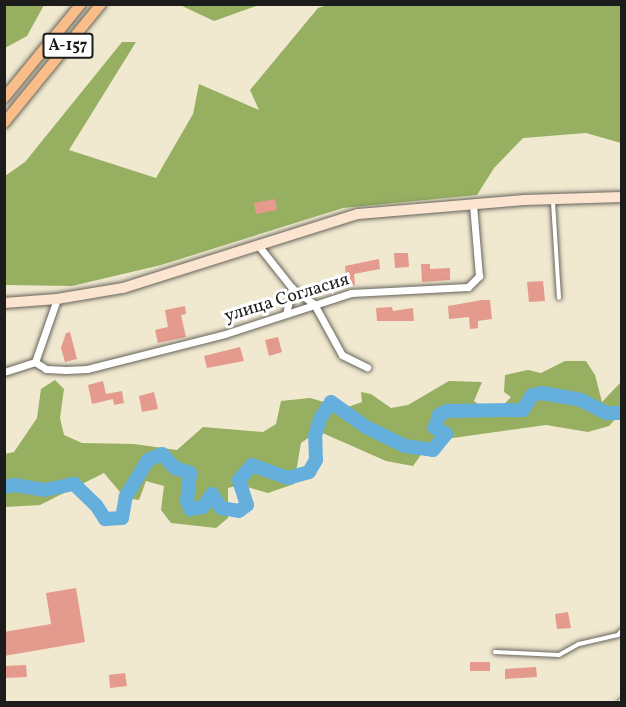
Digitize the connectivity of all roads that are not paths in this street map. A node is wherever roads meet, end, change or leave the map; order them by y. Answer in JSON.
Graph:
{"nodes":[{"id":1,"x":81,"y":4,"type":"edge"},
{"id":2,"x":101,"y":4,"type":"edge"},
{"id":3,"x":4,"y":98,"type":"edge"},
{"id":4,"x":4,"y":123,"type":"edge"},
{"id":5,"x":621,"y":197,"type":"edge"},
{"id":6,"x":552,"y":198,"type":"junction"},
{"id":7,"x":473,"y":205,"type":"junction"},
{"id":8,"x":258,"y":245,"type":"junction"},
{"id":9,"x":292,"y":288,"type":"junction"},
{"id":10,"x":559,"y":298,"type":"dead end"},
{"id":11,"x":57,"y":299,"type":"junction"},
{"id":12,"x":4,"y":303,"type":"edge"},
{"id":13,"x":314,"y":304,"type":"junction"},
{"id":14,"x":286,"y":314,"type":"junction"},
{"id":15,"x":34,"y":362,"type":"junction"},
{"id":16,"x":367,"y":367,"type":"dead end"},
{"id":17,"x":4,"y":372,"type":"edge"},
{"id":18,"x":621,"y":630,"type":"edge"},
{"id":19,"x":495,"y":652,"type":"dead end"}],
"edges":[{"from":1,"to":3,"type":"main road","number":"А-157"},
{"from":2,"to":4,"type":"main road","number":"А-157"},
{"from":5,"to":6,"type":"street"},
{"from":6,"to":7,"type":"street"},
{"from":6,"to":10,"type":"lane"},
{"from":7,"to":8,"type":"street"},
{"from":7,"to":13,"type":"street","name":"улица Согласия"},
{"from":8,"to":9,"type":"street"},
{"from":8,"to":11,"type":"street"},
{"from":9,"to":13,"type":"street"},
{"from":9,"to":14,"type":"street"},
{"from":11,"to":12,"type":"street"},
{"from":11,"to":15,"type":"street"},
{"from":13,"to":14,"type":"street","name":"улица Согласия"},
{"from":13,"to":16,"type":"street"},
{"from":14,"to":15,"type":"street","name":"улица Согласия"},
{"from":15,"to":17,"type":"street"},
{"from":18,"to":19,"type":"lane"}]}
